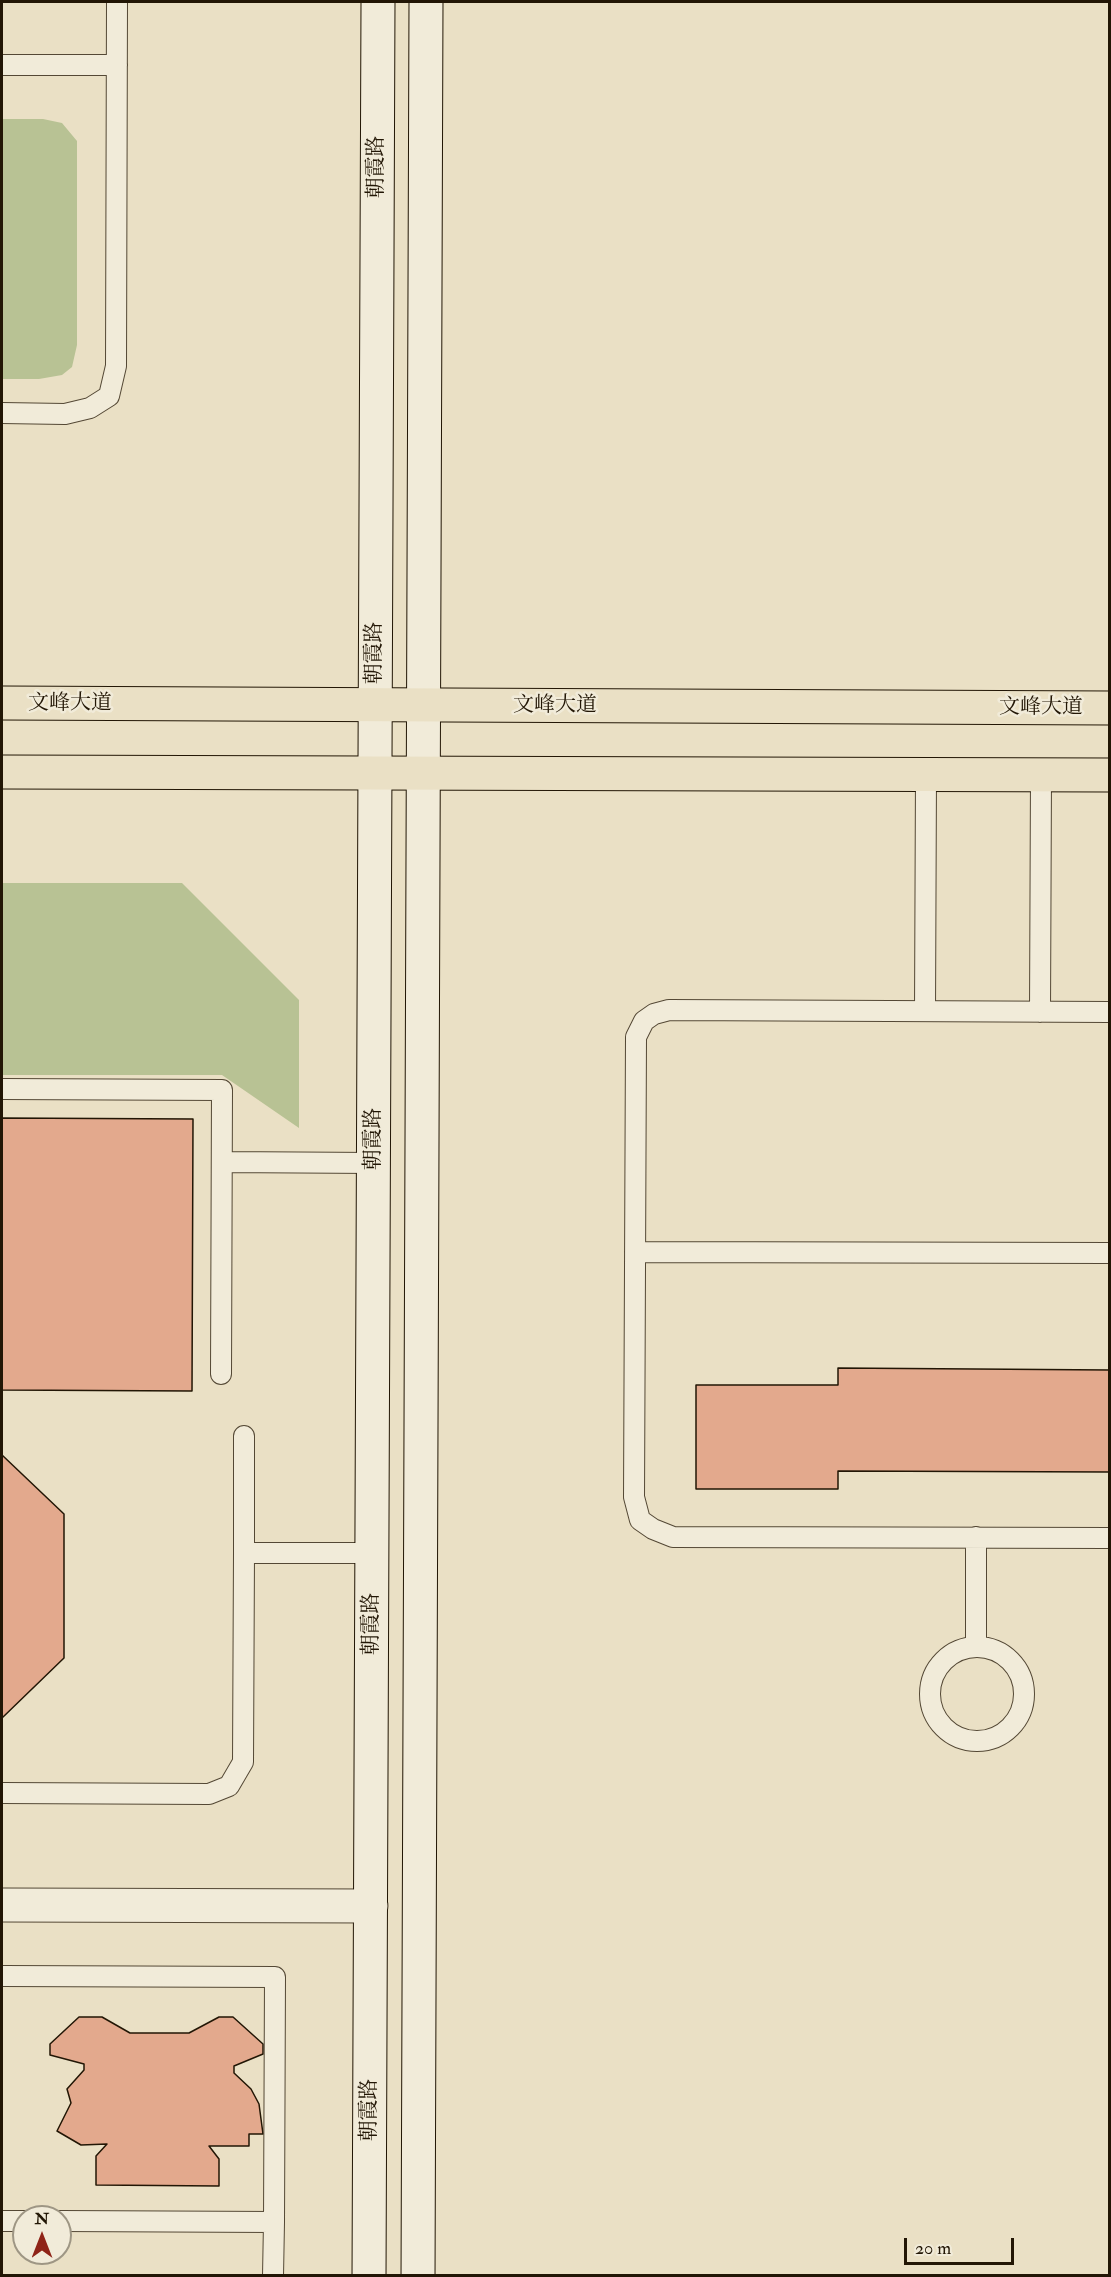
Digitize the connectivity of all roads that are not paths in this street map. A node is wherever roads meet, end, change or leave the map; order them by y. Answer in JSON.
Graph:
{"nodes":[{"id":1,"x":117,"y":2,"type":"edge"},
{"id":2,"x":378,"y":2,"type":"edge"},
{"id":3,"x":426,"y":2,"type":"edge"},
{"id":4,"x":2,"y":64,"type":"edge"},
{"id":5,"x":117,"y":65,"type":"junction"},
{"id":6,"x":2,"y":413,"type":"edge"},
{"id":7,"x":2,"y":703,"type":"edge"},
{"id":8,"x":375,"y":705,"type":"junction"},
{"id":9,"x":424,"y":705,"type":"junction"},
{"id":10,"x":1110,"y":708,"type":"edge"},
{"id":11,"x":2,"y":772,"type":"edge"},
{"id":12,"x":375,"y":773,"type":"junction"},
{"id":13,"x":424,"y":773,"type":"junction"},
{"id":14,"x":926,"y":775,"type":"junction"},
{"id":15,"x":1041,"y":775,"type":"junction"},
{"id":16,"x":1110,"y":775,"type":"edge"},
{"id":17,"x":925,"y":1011,"type":"junction"},
{"id":18,"x":1040,"y":1012,"type":"junction"},
{"id":19,"x":1110,"y":1012,"type":"edge"},
{"id":20,"x":2,"y":1089,"type":"edge"},
{"id":21,"x":222,"y":1162,"type":"junction"},
{"id":22,"x":374,"y":1163,"type":"junction"},
{"id":23,"x":635,"y":1252,"type":"junction"},
{"id":24,"x":1110,"y":1253,"type":"edge"},
{"id":25,"x":221,"y":1374,"type":"dead end"},
{"id":26,"x":244,"y":1436,"type":"dead end"},
{"id":27,"x":976,"y":1537,"type":"junction"},
{"id":28,"x":1110,"y":1538,"type":"edge"},
{"id":29,"x":243,"y":1553,"type":"junction"},
{"id":30,"x":372,"y":1553,"type":"junction"},
{"id":31,"x":976,"y":1647,"type":"junction"},
{"id":32,"x":2,"y":1793,"type":"edge"},
{"id":33,"x":2,"y":1905,"type":"edge"},
{"id":34,"x":371,"y":1906,"type":"junction"},
{"id":35,"x":2,"y":1976,"type":"edge"},
{"id":36,"x":72,"y":2222,"type":"edge"},
{"id":37,"x":274,"y":2222,"type":"junction"},
{"id":38,"x":273,"y":2276,"type":"edge"},
{"id":39,"x":369,"y":2276,"type":"edge"},
{"id":40,"x":418,"y":2276,"type":"edge"}],
"edges":[{"from":1,"to":5,"type":"lane"},
{"from":2,"to":8,"type":"street","name":"朝霞路"},
{"from":3,"to":9,"type":"street"},
{"from":4,"to":5,"type":"lane"},
{"from":5,"to":6,"type":"lane"},
{"from":7,"to":8,"type":"main road","name":"文峰大道"},
{"from":8,"to":9,"type":"main road","name":"文峰大道"},
{"from":8,"to":12,"type":"street","name":"朝霞路"},
{"from":9,"to":10,"type":"main road","name":"文峰大道"},
{"from":9,"to":13,"type":"street"},
{"from":11,"to":12,"type":"main road"},
{"from":12,"to":13,"type":"main road"},
{"from":12,"to":22,"type":"street","name":"朝霞路"},
{"from":13,"to":14,"type":"main road"},
{"from":13,"to":40,"type":"street"},
{"from":14,"to":15,"type":"main road"},
{"from":14,"to":17,"type":"lane"},
{"from":15,"to":16,"type":"main road"},
{"from":15,"to":18,"type":"lane"},
{"from":17,"to":18,"type":"lane"},
{"from":17,"to":23,"type":"lane"},
{"from":18,"to":19,"type":"lane"},
{"from":20,"to":21,"type":"lane"},
{"from":21,"to":22,"type":"lane"},
{"from":21,"to":25,"type":"lane"},
{"from":22,"to":30,"type":"street","name":"朝霞路"},
{"from":23,"to":24,"type":"lane"},
{"from":23,"to":27,"type":"lane"},
{"from":26,"to":29,"type":"lane"},
{"from":27,"to":28,"type":"lane"},
{"from":27,"to":31,"type":"lane"},
{"from":29,"to":30,"type":"lane"},
{"from":29,"to":32,"type":"lane"},
{"from":30,"to":34,"type":"street","name":"朝霞路"},
{"from":31,"to":31,"type":"lane"},
{"from":33,"to":34,"type":"street"},
{"from":34,"to":39,"type":"street","name":"朝霞路"},
{"from":35,"to":37,"type":"lane"},
{"from":36,"to":37,"type":"lane"},
{"from":37,"to":38,"type":"lane"}]}
